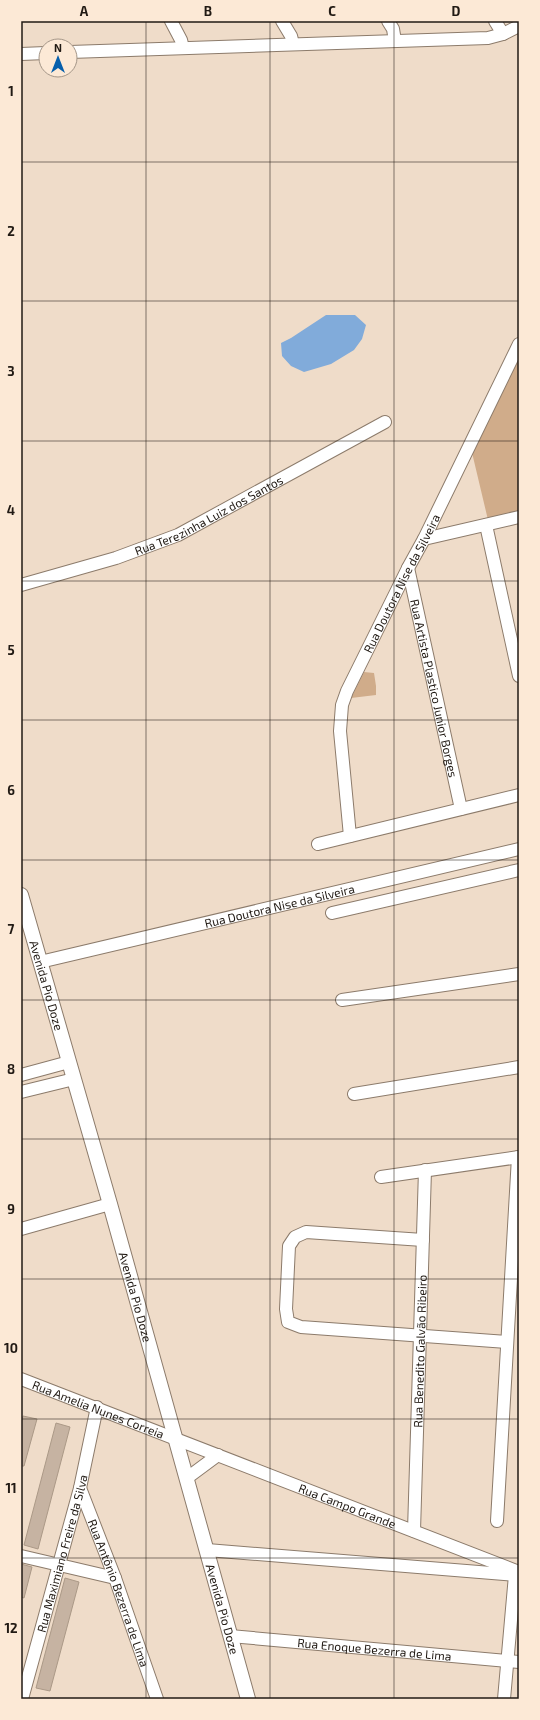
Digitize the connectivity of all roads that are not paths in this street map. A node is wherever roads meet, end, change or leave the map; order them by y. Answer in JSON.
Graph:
{"nodes":[{"id":1,"x":171,"y":21,"type":"edge"},
{"id":2,"x":282,"y":21,"type":"edge"},
{"id":3,"x":388,"y":21,"type":"edge"},
{"id":4,"x":495,"y":21,"type":"edge"},
{"id":5,"x":517,"y":25,"type":"edge"},
{"id":6,"x":502,"y":34,"type":"junction"},
{"id":7,"x":395,"y":41,"type":"junction"},
{"id":8,"x":293,"y":44,"type":"junction"},
{"id":9,"x":183,"y":48,"type":"junction"},
{"id":10,"x":78,"y":52,"type":"edge"},
{"id":11,"x":38,"y":53,"type":"edge"},
{"id":12,"x":21,"y":54,"type":"edge"},
{"id":13,"x":519,"y":344,"type":"edge"},
{"id":14,"x":385,"y":422,"type":"dead end"},
{"id":15,"x":519,"y":517,"type":"edge"},
{"id":16,"x":486,"y":525,"type":"junction"},
{"id":17,"x":424,"y":539,"type":"junction"},
{"id":18,"x":408,"y":568,"type":"junction"},
{"id":19,"x":21,"y":585,"type":"edge"},
{"id":20,"x":519,"y":676,"type":"edge"},
{"id":21,"x":519,"y":795,"type":"edge"},
{"id":22,"x":461,"y":809,"type":"junction"},
{"id":23,"x":350,"y":836,"type":"junction"},
{"id":24,"x":318,"y":844,"type":"dead end"},
{"id":25,"x":519,"y":849,"type":"edge"},
{"id":26,"x":519,"y":870,"type":"edge"},
{"id":27,"x":21,"y":895,"type":"edge"},
{"id":28,"x":332,"y":913,"type":"dead end"},
{"id":29,"x":40,"y":962,"type":"junction"},
{"id":30,"x":519,"y":974,"type":"edge"},
{"id":31,"x":342,"y":1000,"type":"dead end"},
{"id":32,"x":69,"y":1062,"type":"junction"},
{"id":33,"x":519,"y":1067,"type":"edge"},
{"id":34,"x":21,"y":1074,"type":"edge"},
{"id":35,"x":74,"y":1079,"type":"junction"},
{"id":36,"x":21,"y":1092,"type":"edge"},
{"id":37,"x":354,"y":1094,"type":"dead end"},
{"id":38,"x":518,"y":1157,"type":"edge"},
{"id":39,"x":425,"y":1170,"type":"junction"},
{"id":40,"x":381,"y":1177,"type":"dead end"},
{"id":41,"x":110,"y":1204,"type":"junction"},
{"id":42,"x":21,"y":1229,"type":"edge"},
{"id":43,"x":423,"y":1240,"type":"junction"},
{"id":44,"x":420,"y":1335,"type":"junction"},
{"id":45,"x":507,"y":1342,"type":"junction"},
{"id":46,"x":21,"y":1379,"type":"edge"},
{"id":47,"x":97,"y":1408,"type":"junction"},
{"id":48,"x":176,"y":1439,"type":"junction"},
{"id":49,"x":218,"y":1455,"type":"junction"},
{"id":50,"x":187,"y":1478,"type":"junction"},
{"id":51,"x":80,"y":1488,"type":"junction"},
{"id":52,"x":497,"y":1521,"type":"dead end"},
{"id":53,"x":414,"y":1531,"type":"junction"},
{"id":54,"x":207,"y":1550,"type":"junction"},
{"id":55,"x":21,"y":1556,"type":"edge"},
{"id":56,"x":58,"y":1566,"type":"junction"},
{"id":57,"x":518,"y":1574,"type":"edge"},
{"id":58,"x":115,"y":1578,"type":"junction"},
{"id":59,"x":230,"y":1636,"type":"junction"},
{"id":60,"x":513,"y":1662,"type":"edge"},
{"id":61,"x":23,"y":1699,"type":"edge"},
{"id":62,"x":157,"y":1699,"type":"edge"},
{"id":63,"x":248,"y":1699,"type":"edge"},
{"id":64,"x":504,"y":1699,"type":"edge"}],
"edges":[{"from":1,"to":9,"type":"street"},
{"from":2,"to":8,"type":"street"},
{"from":3,"to":7,"type":"street"},
{"from":4,"to":6,"type":"street"},
{"from":5,"to":6,"type":"street"},
{"from":6,"to":7,"type":"street"},
{"from":7,"to":8,"type":"street"},
{"from":8,"to":9,"type":"street"},
{"from":9,"to":10,"type":"street"},
{"from":11,"to":12,"type":"street"},
{"from":13,"to":17,"type":"street","name":"Rua Doutora Nise da Silveira"},
{"from":14,"to":19,"type":"street","name":"Rua Terezinha Luiz dos Santos"},
{"from":15,"to":16,"type":"street"},
{"from":16,"to":17,"type":"street"},
{"from":16,"to":20,"type":"street"},
{"from":17,"to":18,"type":"street","name":"Rua Doutora Nise da Silveira"},
{"from":18,"to":22,"type":"street","name":"Rua Artista Plastico Junior Borges"},
{"from":18,"to":23,"type":"street","name":"Rua Doutora Nise da Silveira"},
{"from":21,"to":22,"type":"street"},
{"from":22,"to":23,"type":"street"},
{"from":23,"to":24,"type":"street"},
{"from":25,"to":29,"type":"street","name":"Rua Doutora Nise da Silveira"},
{"from":26,"to":28,"type":"street"},
{"from":27,"to":29,"type":"street","name":"Avenida Pio Doze"},
{"from":29,"to":32,"type":"street","name":"Avenida Pio Doze"},
{"from":30,"to":31,"type":"street"},
{"from":32,"to":34,"type":"street"},
{"from":32,"to":35,"type":"street","name":"Avenida Pio Doze"},
{"from":33,"to":37,"type":"street"},
{"from":35,"to":36,"type":"street"},
{"from":35,"to":41,"type":"street","name":"Avenida Pio Doze"},
{"from":38,"to":39,"type":"street"},
{"from":38,"to":45,"type":"street"},
{"from":39,"to":40,"type":"street"},
{"from":39,"to":43,"type":"street","name":"Rua Benedito Galvão Ribeiro"},
{"from":41,"to":42,"type":"street"},
{"from":41,"to":48,"type":"street","name":"Avenida Pio Doze"},
{"from":43,"to":44,"type":"street","name":"Rua Benedito Galvão Ribeiro"},
{"from":43,"to":44,"type":"street"},
{"from":44,"to":45,"type":"street"},
{"from":44,"to":53,"type":"street","name":"Rua Benedito Galvão Ribeiro"},
{"from":45,"to":52,"type":"street"},
{"from":46,"to":47,"type":"street","name":"Rua Amelia Nunes Correia"},
{"from":47,"to":48,"type":"street","name":"Rua Amelia Nunes Correia"},
{"from":47,"to":51,"type":"street","name":"Rua Maximiano Freire da Silva"},
{"from":48,"to":49,"type":"street","name":"Rua Campo Grande"},
{"from":48,"to":50,"type":"street","name":"Avenida Pio Doze"},
{"from":49,"to":50,"type":"street"},
{"from":49,"to":53,"type":"street","name":"Rua Campo Grande"},
{"from":50,"to":54,"type":"street","name":"Avenida Pio Doze"},
{"from":51,"to":56,"type":"street","name":"Rua Maximiano Freire da Silva"},
{"from":51,"to":58,"type":"street","name":"Rua Antônio Bezerra de Lima"},
{"from":53,"to":57,"type":"street","name":"Rua Campo Grande"},
{"from":54,"to":57,"type":"street"},
{"from":54,"to":59,"type":"street","name":"Avenida Pio Doze"},
{"from":55,"to":56,"type":"street"},
{"from":56,"to":58,"type":"street"},
{"from":56,"to":61,"type":"street","name":"Rua Maximiano Freire da Silva"},
{"from":57,"to":60,"type":"street"},
{"from":58,"to":62,"type":"street","name":"Rua Antônio Bezerra de Lima"},
{"from":59,"to":60,"type":"street","name":"Rua Enoque Bezerra de Lima"},
{"from":59,"to":63,"type":"street","name":"Avenida Pio Doze"},
{"from":60,"to":64,"type":"street"}]}
